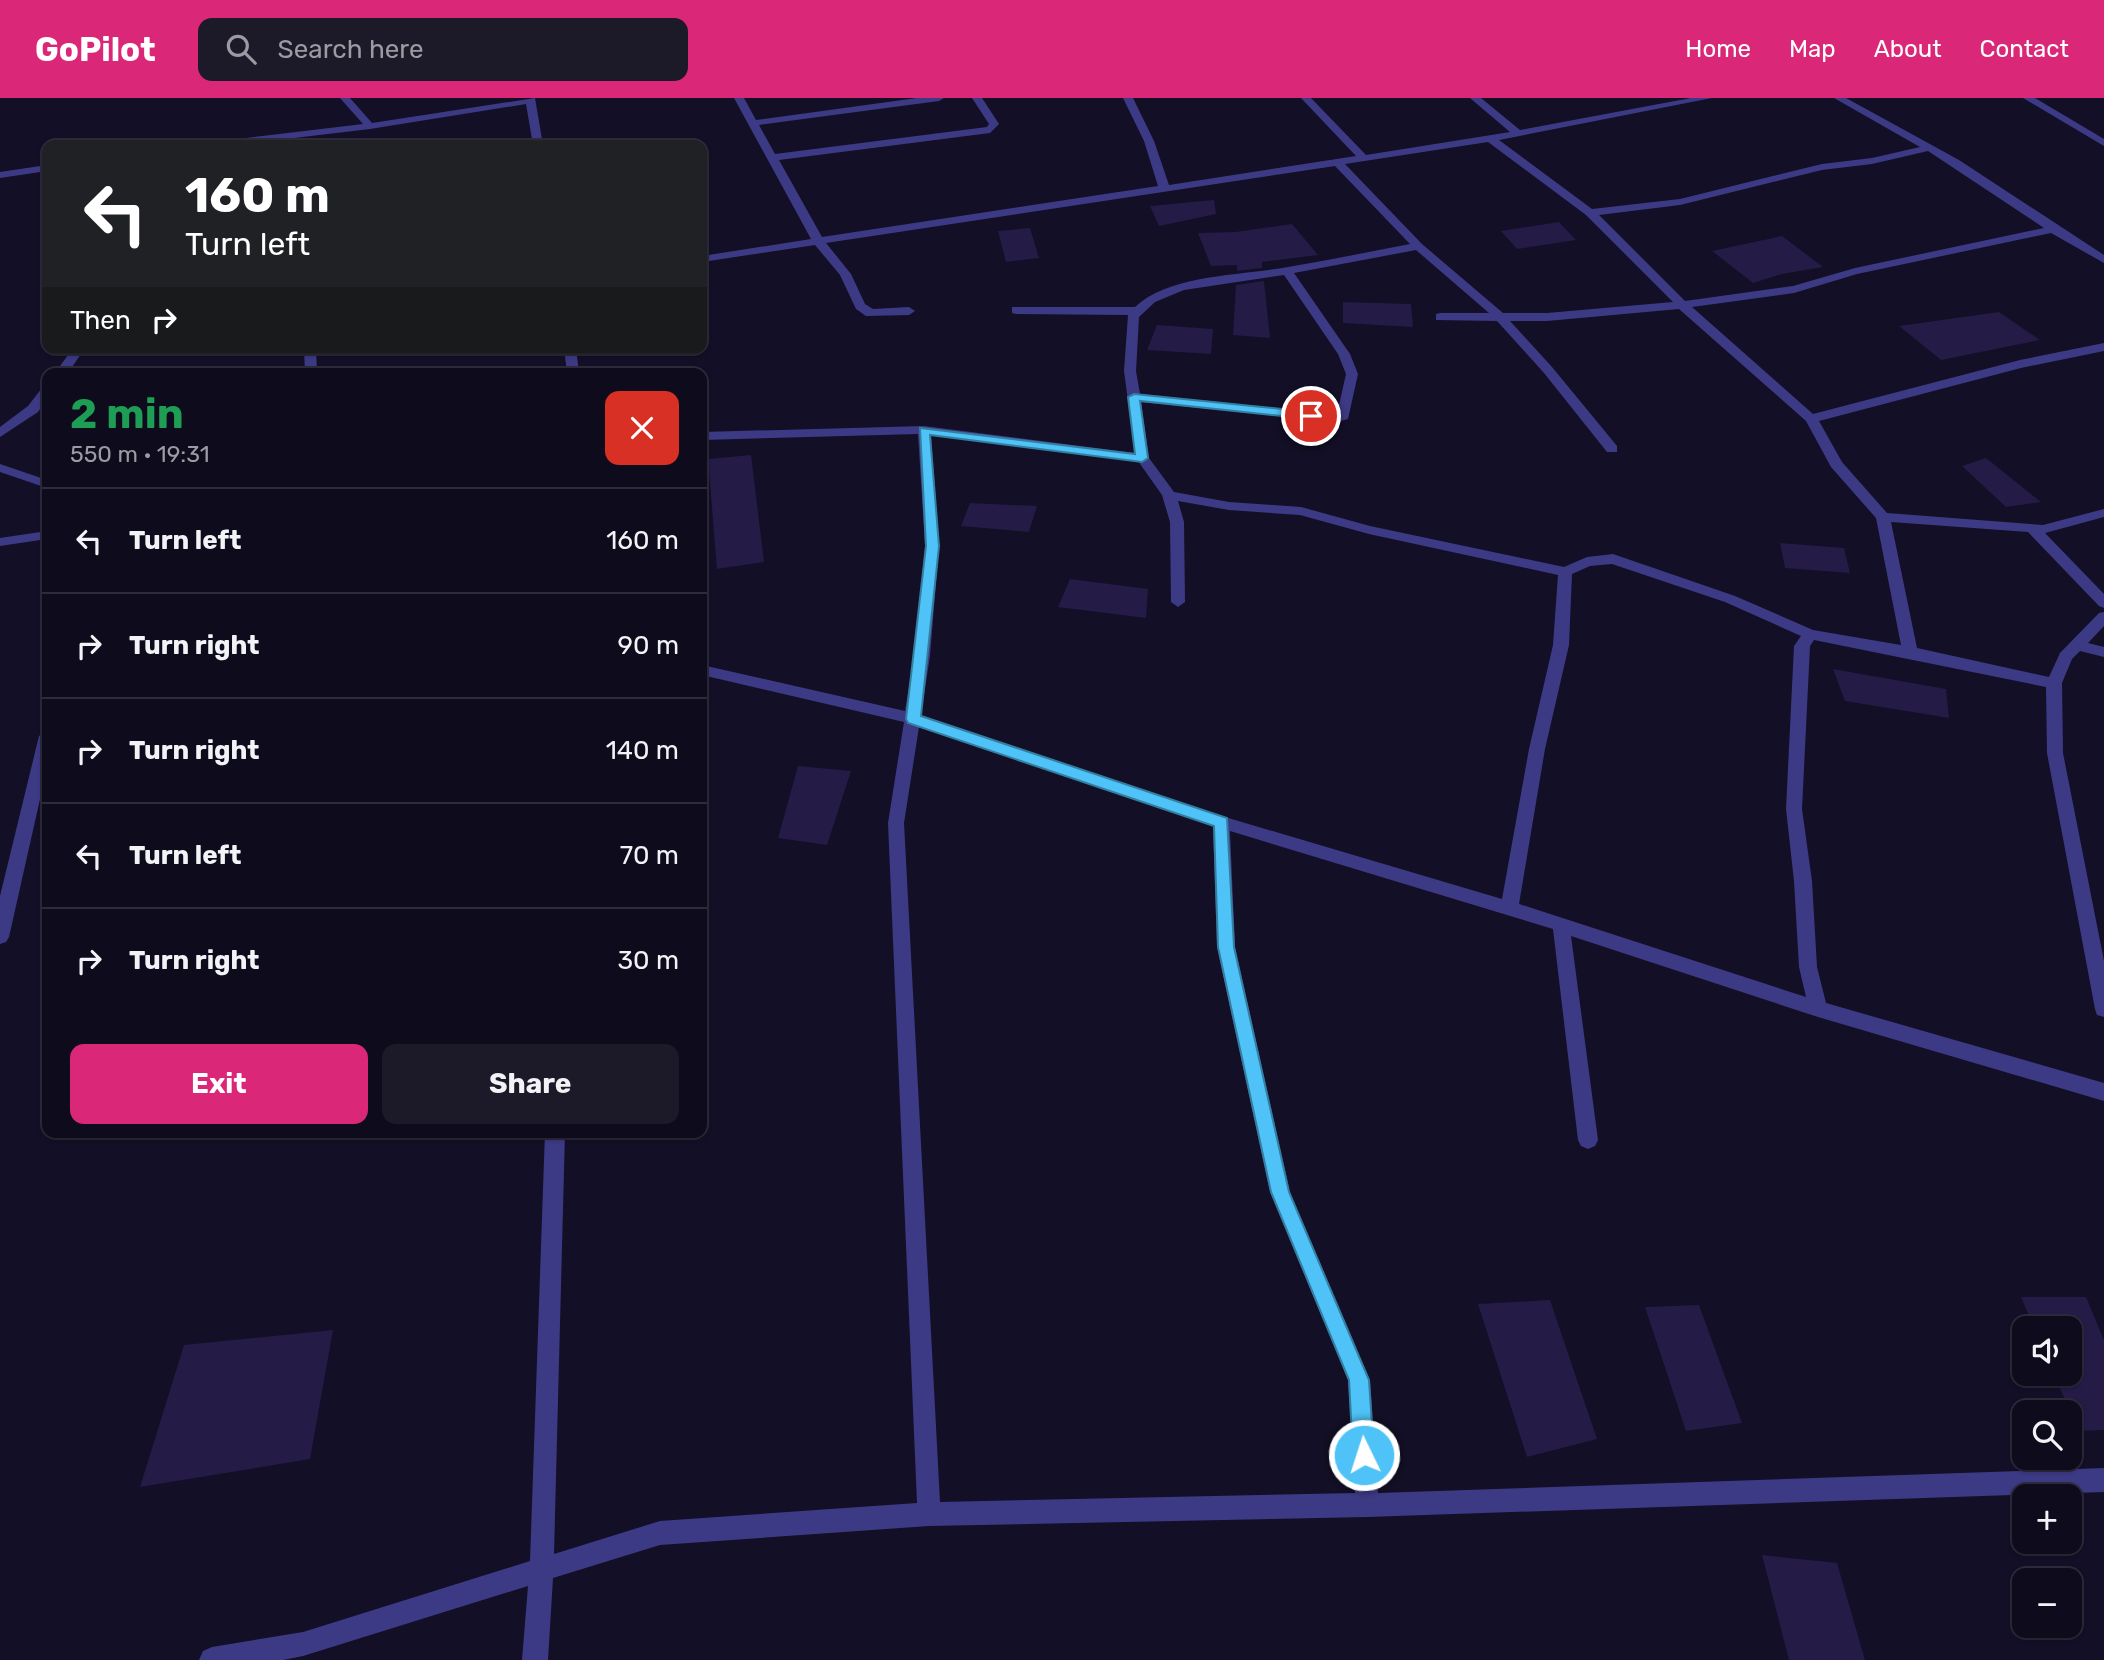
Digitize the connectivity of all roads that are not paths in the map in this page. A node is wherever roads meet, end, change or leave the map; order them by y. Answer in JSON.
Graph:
{"nodes":[{"id":1,"x":345,"y":98,"type":"edge"},
{"id":2,"x":739,"y":98,"type":"edge"},
{"id":3,"x":939,"y":98,"type":"edge"},
{"id":4,"x":977,"y":98,"type":"edge"},
{"id":5,"x":1128,"y":98,"type":"edge"},
{"id":6,"x":1306,"y":98,"type":"edge"},
{"id":7,"x":1475,"y":98,"type":"edge"},
{"id":8,"x":1707,"y":98,"type":"edge"},
{"id":9,"x":1839,"y":98,"type":"edge"},
{"id":10,"x":2028,"y":98,"type":"edge"},
{"id":11,"x":530,"y":99,"type":"edge"},
{"id":12,"x":753,"y":123,"type":"junction"},
{"id":13,"x":370,"y":126,"type":"junction"},
{"id":14,"x":306,"y":132,"type":"junction"},
{"id":15,"x":1517,"y":133,"type":"junction"},
{"id":16,"x":1490,"y":139,"type":"junction"},
{"id":17,"x":249,"y":140,"type":"edge"},
{"id":18,"x":307,"y":140,"type":"edge"},
{"id":19,"x":537,"y":140,"type":"edge"},
{"id":20,"x":2104,"y":143,"type":"edge"},
{"id":21,"x":1930,"y":148,"type":"junction"},
{"id":22,"x":772,"y":158,"type":"junction"},
{"id":23,"x":1363,"y":158,"type":"junction"},
{"id":24,"x":1337,"y":162,"type":"junction"},
{"id":25,"x":42,"y":169,"type":"edge"},
{"id":26,"x":0,"y":175,"type":"edge"},
{"id":27,"x":1164,"y":187,"type":"junction"},
{"id":28,"x":1590,"y":214,"type":"junction"},
{"id":29,"x":2053,"y":229,"type":"junction"},
{"id":30,"x":818,"y":241,"type":"junction"},
{"id":31,"x":1418,"y":246,"type":"junction"},
{"id":32,"x":707,"y":258,"type":"edge"},
{"id":33,"x":2104,"y":260,"type":"edge"},
{"id":34,"x":1287,"y":271,"type":"junction"},
{"id":35,"x":1682,"y":305,"type":"junction"},
{"id":36,"x":1016,"y":310,"type":"dead end"},
{"id":37,"x":909,"y":311,"type":"dead end"},
{"id":38,"x":1138,"y":311,"type":"junction"},
{"id":39,"x":1440,"y":317,"type":"dead end"},
{"id":40,"x":1500,"y":317,"type":"junction"},
{"id":41,"x":2104,"y":347,"type":"edge"},
{"id":42,"x":42,"y":397,"type":"edge"},
{"id":43,"x":1134,"y":397,"type":"junction"},
{"id":44,"x":1811,"y":419,"type":"junction"},
{"id":45,"x":924,"y":430,"type":"junction"},
{"id":46,"x":0,"y":433,"type":"edge"},
{"id":47,"x":707,"y":436,"type":"edge"},
{"id":48,"x":1612,"y":449,"type":"dead end"},
{"id":49,"x":1142,"y":458,"type":"junction"},
{"id":50,"x":0,"y":468,"type":"edge"},
{"id":51,"x":42,"y":482,"type":"edge"},
{"id":52,"x":1169,"y":495,"type":"junction"},
{"id":53,"x":2104,"y":513,"type":"edge"},
{"id":54,"x":1883,"y":517,"type":"junction"},
{"id":55,"x":2032,"y":527,"type":"junction"},
{"id":56,"x":42,"y":536,"type":"edge"},
{"id":57,"x":0,"y":542,"type":"edge"},
{"id":58,"x":1565,"y":572,"type":"junction"},
{"id":59,"x":1178,"y":602,"type":"dead end"},
{"id":60,"x":2104,"y":603,"type":"edge"},
{"id":61,"x":2104,"y":617,"type":"edge"},
{"id":62,"x":1810,"y":634,"type":"junction"},
{"id":63,"x":2076,"y":646,"type":"junction"},
{"id":64,"x":1910,"y":652,"type":"junction"},
{"id":65,"x":2104,"y":652,"type":"edge"},
{"id":66,"x":707,"y":671,"type":"edge"},
{"id":67,"x":2054,"y":683,"type":"junction"},
{"id":68,"x":914,"y":719,"type":"junction"},
{"id":69,"x":42,"y":756,"type":"edge"},
{"id":70,"x":1221,"y":822,"type":"junction"},
{"id":71,"x":1509,"y":908,"type":"junction"},
{"id":72,"x":1561,"y":925,"type":"junction"},
{"id":73,"x":0,"y":937,"type":"edge"},
{"id":74,"x":1818,"y":1009,"type":"junction"},
{"id":75,"x":2104,"y":1009,"type":"edge"},
{"id":76,"x":2104,"y":1092,"type":"edge"},
{"id":77,"x":555,"y":1138,"type":"edge"},
{"id":78,"x":1588,"y":1140,"type":"dead end"},
{"id":79,"x":2104,"y":1480,"type":"edge"},
{"id":80,"x":1367,"y":1505,"type":"junction"},
{"id":81,"x":929,"y":1514,"type":"junction"},
{"id":82,"x":542,"y":1568,"type":"junction"},
{"id":83,"x":212,"y":1660,"type":"edge"},
{"id":84,"x":535,"y":1660,"type":"edge"}],
"edges":[{"from":1,"to":13,"type":"street"},
{"from":2,"to":12,"type":"street"},
{"from":3,"to":12,"type":"street"},
{"from":4,"to":22,"type":"street"},
{"from":5,"to":27,"type":"street"},
{"from":6,"to":23,"type":"street"},
{"from":7,"to":15,"type":"street"},
{"from":8,"to":15,"type":"street"},
{"from":9,"to":21,"type":"street"},
{"from":10,"to":20,"type":"street"},
{"from":11,"to":13,"type":"street"},
{"from":11,"to":19,"type":"street"},
{"from":12,"to":22,"type":"street"},
{"from":13,"to":14,"type":"street"},
{"from":14,"to":17,"type":"street"},
{"from":14,"to":18,"type":"street"},
{"from":15,"to":16,"type":"street"},
{"from":16,"to":23,"type":"street"},
{"from":16,"to":28,"type":"street"},
{"from":21,"to":28,"type":"street"},
{"from":21,"to":29,"type":"street"},
{"from":22,"to":30,"type":"street"},
{"from":23,"to":24,"type":"street"},
{"from":24,"to":27,"type":"street"},
{"from":24,"to":31,"type":"street"},
{"from":25,"to":26,"type":"street"},
{"from":27,"to":30,"type":"street"},
{"from":28,"to":35,"type":"street"},
{"from":29,"to":33,"type":"street"},
{"from":29,"to":35,"type":"street"},
{"from":30,"to":32,"type":"street"},
{"from":30,"to":37,"type":"street"},
{"from":31,"to":34,"type":"street"},
{"from":31,"to":40,"type":"street"},
{"from":34,"to":38,"type":"street"},
{"from":34,"to":43,"type":"street"},
{"from":35,"to":40,"type":"street"},
{"from":35,"to":44,"type":"street"},
{"from":36,"to":38,"type":"street"},
{"from":38,"to":43,"type":"street"},
{"from":39,"to":40,"type":"street"},
{"from":40,"to":48,"type":"street"},
{"from":41,"to":44,"type":"street"},
{"from":42,"to":46,"type":"street"},
{"from":43,"to":49,"type":"street"},
{"from":44,"to":54,"type":"street"},
{"from":45,"to":47,"type":"street"},
{"from":45,"to":49,"type":"street"},
{"from":45,"to":68,"type":"street"},
{"from":49,"to":52,"type":"street"},
{"from":50,"to":51,"type":"street"},
{"from":52,"to":58,"type":"street"},
{"from":52,"to":59,"type":"street"},
{"from":53,"to":55,"type":"street"},
{"from":54,"to":55,"type":"street"},
{"from":54,"to":64,"type":"street"},
{"from":55,"to":60,"type":"street"},
{"from":56,"to":57,"type":"street"},
{"from":58,"to":62,"type":"street"},
{"from":58,"to":71,"type":"street"},
{"from":61,"to":63,"type":"street"},
{"from":62,"to":64,"type":"street"},
{"from":62,"to":74,"type":"street"},
{"from":63,"to":65,"type":"street"},
{"from":63,"to":67,"type":"street"},
{"from":64,"to":67,"type":"street"},
{"from":66,"to":68,"type":"street"},
{"from":67,"to":75,"type":"street"},
{"from":68,"to":70,"type":"street"},
{"from":68,"to":81,"type":"street"},
{"from":69,"to":73,"type":"street"},
{"from":70,"to":71,"type":"street"},
{"from":70,"to":80,"type":"street"},
{"from":71,"to":72,"type":"street"},
{"from":72,"to":74,"type":"street"},
{"from":72,"to":78,"type":"street"},
{"from":74,"to":76,"type":"street"},
{"from":77,"to":82,"type":"street"},
{"from":79,"to":80,"type":"street"},
{"from":80,"to":81,"type":"street"},
{"from":81,"to":82,"type":"street"},
{"from":82,"to":83,"type":"street"},
{"from":82,"to":84,"type":"street"}]}
